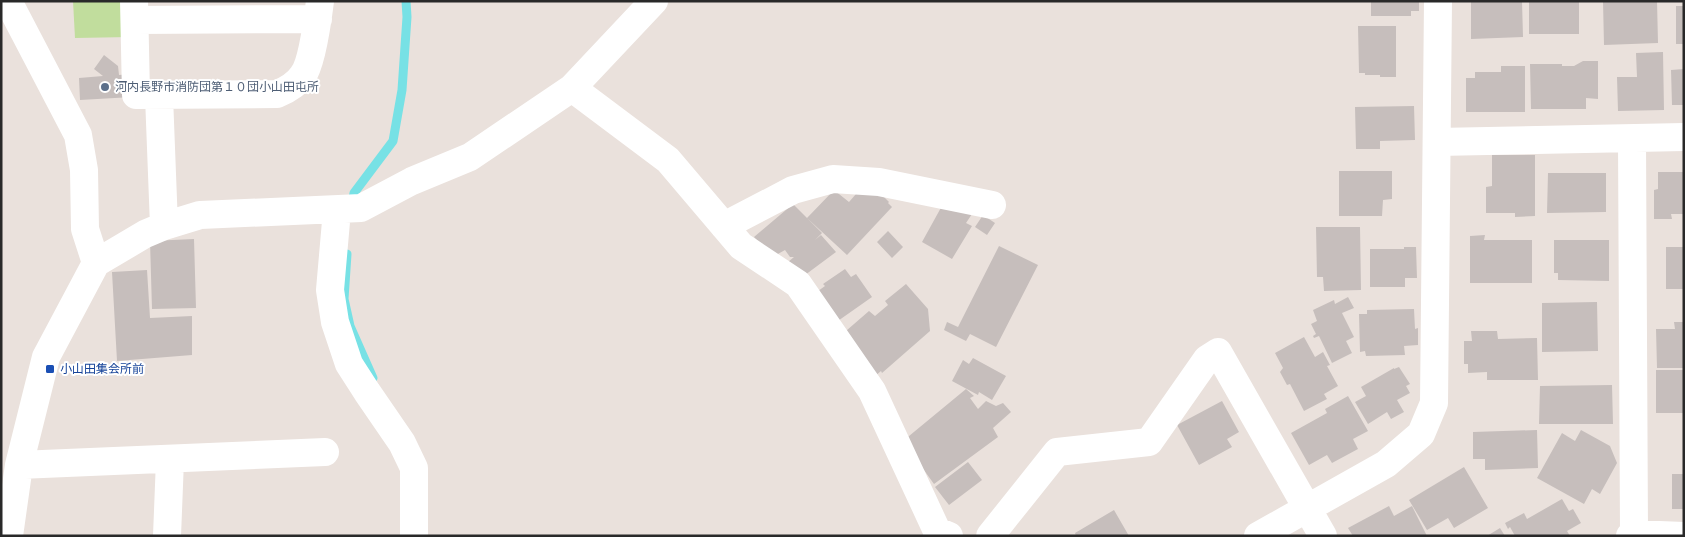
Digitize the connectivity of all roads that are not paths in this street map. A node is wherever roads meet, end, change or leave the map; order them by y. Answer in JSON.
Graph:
{"nodes":[{"id":1,"x":8,"y":1,"type":"edge"},
{"id":2,"x":654,"y":1,"type":"edge"},
{"id":3,"x":1438,"y":1,"type":"edge"},
{"id":4,"x":134,"y":10,"type":"edge"},
{"id":5,"x":319,"y":10,"type":"edge"},
{"id":6,"x":572,"y":88,"type":"junction"},
{"id":7,"x":159,"y":96,"type":"junction"},
{"id":8,"x":1684,"y":137,"type":"edge"},
{"id":9,"x":1632,"y":140,"type":"junction"},
{"id":10,"x":1437,"y":142,"type":"junction"},
{"id":11,"x":992,"y":205,"type":"dead end"},
{"id":12,"x":348,"y":209,"type":"junction"},
{"id":13,"x":164,"y":226,"type":"junction"},
{"id":14,"x":724,"y":226,"type":"junction"},
{"id":15,"x":96,"y":263,"type":"junction"},
{"id":16,"x":325,"y":452,"type":"dead end"},
{"id":17,"x":170,"y":460,"type":"junction"},
{"id":18,"x":19,"y":465,"type":"junction"},
{"id":19,"x":1307,"y":508,"type":"junction"},
{"id":20,"x":1632,"y":535,"type":"edge"},
{"id":21,"x":9,"y":536,"type":"edge"},
{"id":22,"x":167,"y":536,"type":"edge"},
{"id":23,"x":414,"y":536,"type":"edge"},
{"id":24,"x":949,"y":536,"type":"edge"},
{"id":25,"x":990,"y":536,"type":"edge"},
{"id":26,"x":1258,"y":536,"type":"edge"},
{"id":27,"x":1323,"y":536,"type":"edge"},
{"id":28,"x":1684,"y":536,"type":"edge"}],
"edges":[{"from":1,"to":15,"type":"street"},
{"from":2,"to":6,"type":"street"},
{"from":3,"to":10,"type":"street"},
{"from":4,"to":5,"type":"street"},
{"from":4,"to":7,"type":"street"},
{"from":5,"to":7,"type":"street"},
{"from":6,"to":12,"type":"street"},
{"from":6,"to":14,"type":"street"},
{"from":7,"to":13,"type":"street"},
{"from":8,"to":9,"type":"street"},
{"from":9,"to":10,"type":"street"},
{"from":9,"to":20,"type":"street"},
{"from":10,"to":19,"type":"street"},
{"from":11,"to":14,"type":"street"},
{"from":12,"to":13,"type":"street"},
{"from":12,"to":23,"type":"street"},
{"from":13,"to":15,"type":"street"},
{"from":14,"to":24,"type":"street"},
{"from":15,"to":18,"type":"street"},
{"from":16,"to":17,"type":"street"},
{"from":17,"to":18,"type":"street"},
{"from":17,"to":22,"type":"street"},
{"from":18,"to":21,"type":"street"},
{"from":19,"to":25,"type":"street"},
{"from":19,"to":26,"type":"street"},
{"from":19,"to":27,"type":"street"},
{"from":20,"to":28,"type":"street"}]}
